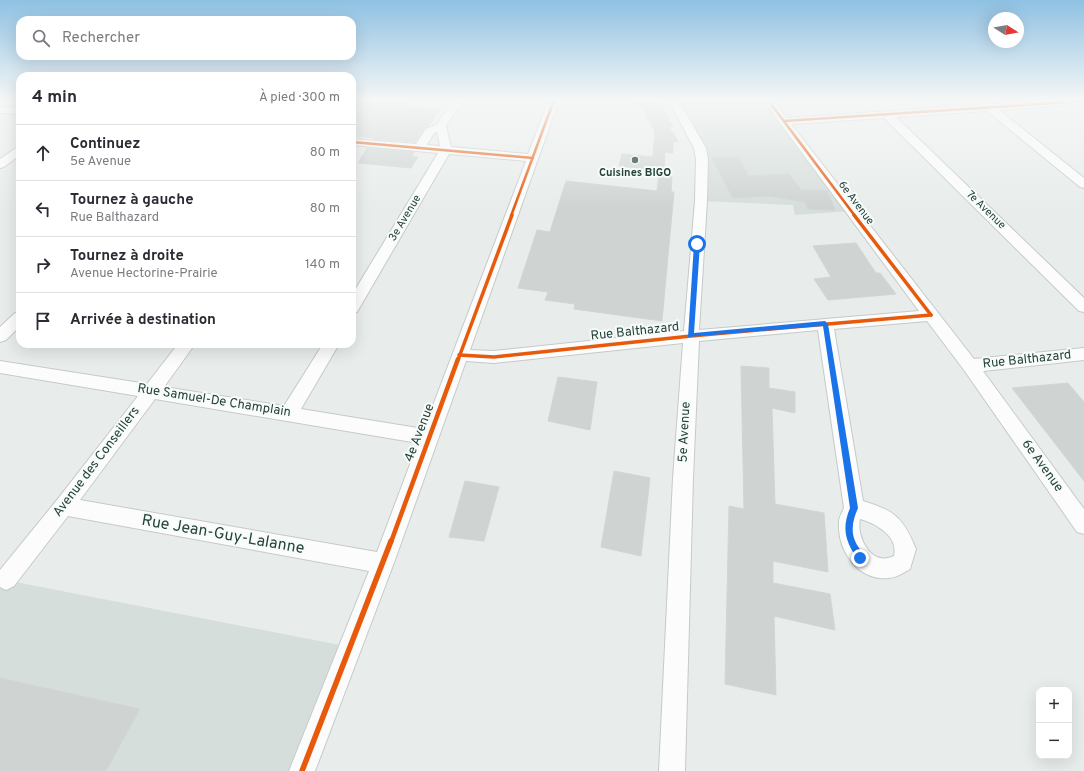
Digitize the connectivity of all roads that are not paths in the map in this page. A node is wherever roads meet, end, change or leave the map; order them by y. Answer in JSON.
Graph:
{"nodes":[{"id":1,"x":426,"y":136,"type":"edge"},
{"id":2,"x":443,"y":136,"type":"edge"},
{"id":3,"x":541,"y":136,"type":"edge"},
{"id":4,"x":693,"y":136,"type":"edge"},
{"id":5,"x":795,"y":136,"type":"edge"},
{"id":6,"x":909,"y":136,"type":"edge"},
{"id":7,"x":1025,"y":136,"type":"edge"},
{"id":8,"x":356,"y":142,"type":"edge"},
{"id":9,"x":418,"y":148,"type":"junction"},
{"id":10,"x":446,"y":150,"type":"junction"},
{"id":11,"x":16,"y":153,"type":"edge"},
{"id":12,"x":533,"y":158,"type":"junction"},
{"id":13,"x":0,"y":164,"type":"edge"},
{"id":14,"x":1084,"y":184,"type":"edge"},
{"id":15,"x":356,"y":301,"type":"edge"},
{"id":16,"x":1084,"y":307,"type":"edge"},
{"id":17,"x":931,"y":315,"type":"junction"},
{"id":18,"x":16,"y":321,"type":"edge"},
{"id":19,"x":825,"y":324,"type":"junction"},
{"id":20,"x":0,"y":336,"type":"edge"},
{"id":21,"x":691,"y":336,"type":"junction"},
{"id":22,"x":184,"y":348,"type":"edge"},
{"id":23,"x":329,"y":348,"type":"edge"},
{"id":24,"x":1084,"y":354,"type":"edge"},
{"id":25,"x":460,"y":355,"type":"junction"},
{"id":26,"x":970,"y":366,"type":"junction"},
{"id":27,"x":0,"y":367,"type":"edge"},
{"id":28,"x":151,"y":391,"type":"junction"},
{"id":29,"x":289,"y":413,"type":"junction"},
{"id":30,"x":428,"y":437,"type":"junction"},
{"id":31,"x":64,"y":506,"type":"junction"},
{"id":32,"x":854,"y":508,"type":"dead end"},
{"id":33,"x":1084,"y":525,"type":"edge"},
{"id":34,"x":382,"y":563,"type":"junction"},
{"id":35,"x":6,"y":579,"type":"dead end"},
{"id":36,"x":302,"y":771,"type":"edge"},
{"id":37,"x":672,"y":771,"type":"edge"}],
"edges":[{"from":1,"to":9,"type":"street"},
{"from":2,"to":10,"type":"street"},
{"from":3,"to":12,"type":"street","name":"4e Avenue"},
{"from":4,"to":21,"type":"street","name":"5e Avenue"},
{"from":5,"to":17,"type":"street","name":"6e Avenue"},
{"from":6,"to":16,"type":"street","name":"7e Avenue"},
{"from":7,"to":14,"type":"street"},
{"from":8,"to":9,"type":"street"},
{"from":9,"to":10,"type":"street"},
{"from":10,"to":12,"type":"street"},
{"from":10,"to":15,"type":"street","name":"3e Avenue"},
{"from":11,"to":13,"type":"street"},
{"from":12,"to":25,"type":"street","name":"4e Avenue"},
{"from":17,"to":19,"type":"street","name":"Rue Balthazard"},
{"from":17,"to":26,"type":"street","name":"6e Avenue"},
{"from":18,"to":20,"type":"street"},
{"from":19,"to":21,"type":"street","name":"Rue Balthazard"},
{"from":19,"to":32,"type":"street"},
{"from":21,"to":25,"type":"street","name":"Rue Balthazard"},
{"from":21,"to":37,"type":"street","name":"5e Avenue"},
{"from":22,"to":28,"type":"street","name":"Avenue des Conseillers"},
{"from":23,"to":29,"type":"street"},
{"from":24,"to":26,"type":"street","name":"Rue Balthazard"},
{"from":25,"to":30,"type":"street","name":"4e Avenue"},
{"from":26,"to":33,"type":"street","name":"6e Avenue"},
{"from":27,"to":28,"type":"street","name":"Rue Samuel-De Champlain"},
{"from":28,"to":29,"type":"street","name":"Rue Samuel-De Champlain"},
{"from":28,"to":31,"type":"street","name":"Avenue des Conseillers"},
{"from":29,"to":30,"type":"street","name":"Rue Samuel-De Champlain"},
{"from":30,"to":34,"type":"street","name":"4e Avenue"},
{"from":31,"to":34,"type":"street","name":"Rue Jean-Guy-Lalanne"},
{"from":31,"to":35,"type":"street","name":"Avenue des Conseillers"},
{"from":34,"to":36,"type":"street","name":"4e Avenue"}]}
